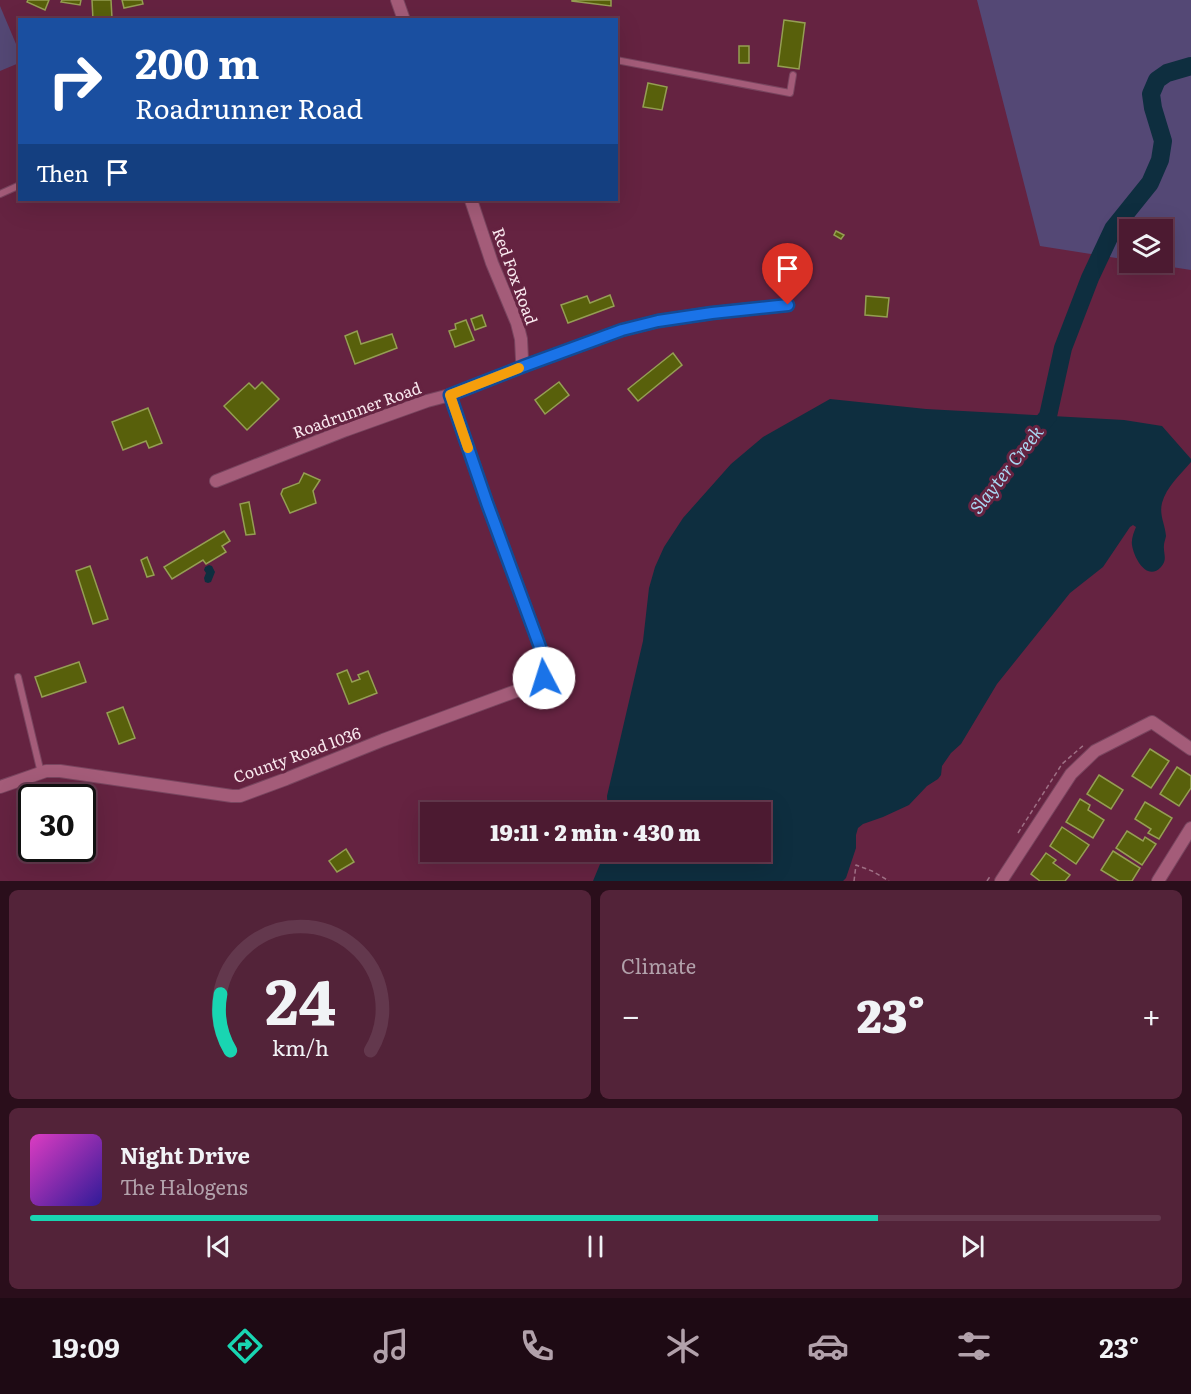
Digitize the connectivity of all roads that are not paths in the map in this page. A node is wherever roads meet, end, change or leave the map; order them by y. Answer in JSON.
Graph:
{"nodes":[{"id":1,"x":397,"y":0,"type":"edge"},
{"id":2,"x":403,"y":18,"type":"edge"},
{"id":3,"x":618,"y":60,"type":"edge"},
{"id":4,"x":793,"y":75,"type":"dead end"},
{"id":5,"x":18,"y":186,"type":"edge"},
{"id":6,"x":0,"y":195,"type":"edge"},
{"id":7,"x":471,"y":201,"type":"edge"},
{"id":8,"x":788,"y":305,"type":"dead end"},
{"id":9,"x":524,"y":366,"type":"junction"},
{"id":10,"x":450,"y":395,"type":"junction"},
{"id":11,"x":216,"y":481,"type":"dead end"},
{"id":12,"x":18,"y":677,"type":"dead end"},
{"id":13,"x":1191,"y":749,"type":"edge"},
{"id":14,"x":41,"y":773,"type":"junction"},
{"id":15,"x":0,"y":787,"type":"edge"},
{"id":16,"x":1191,"y":828,"type":"edge"},
{"id":17,"x":1001,"y":881,"type":"edge"},
{"id":18,"x":1158,"y":881,"type":"edge"}],
"edges":[{"from":1,"to":2,"type":"street"},
{"from":3,"to":4,"type":"lane"},
{"from":5,"to":6,"type":"lane"},
{"from":7,"to":9,"type":"street","name":"Red Fox Road"},
{"from":8,"to":9,"type":"street","name":"Roadrunner Road"},
{"from":9,"to":10,"type":"street","name":"Roadrunner Road"},
{"from":10,"to":11,"type":"street","name":"Roadrunner Road"},
{"from":10,"to":14,"type":"street","name":"County Road 1036"},
{"from":12,"to":14,"type":"lane"},
{"from":13,"to":17,"type":"street"},
{"from":14,"to":15,"type":"street","name":"County Road 1036"},
{"from":16,"to":18,"type":"street"}]}
